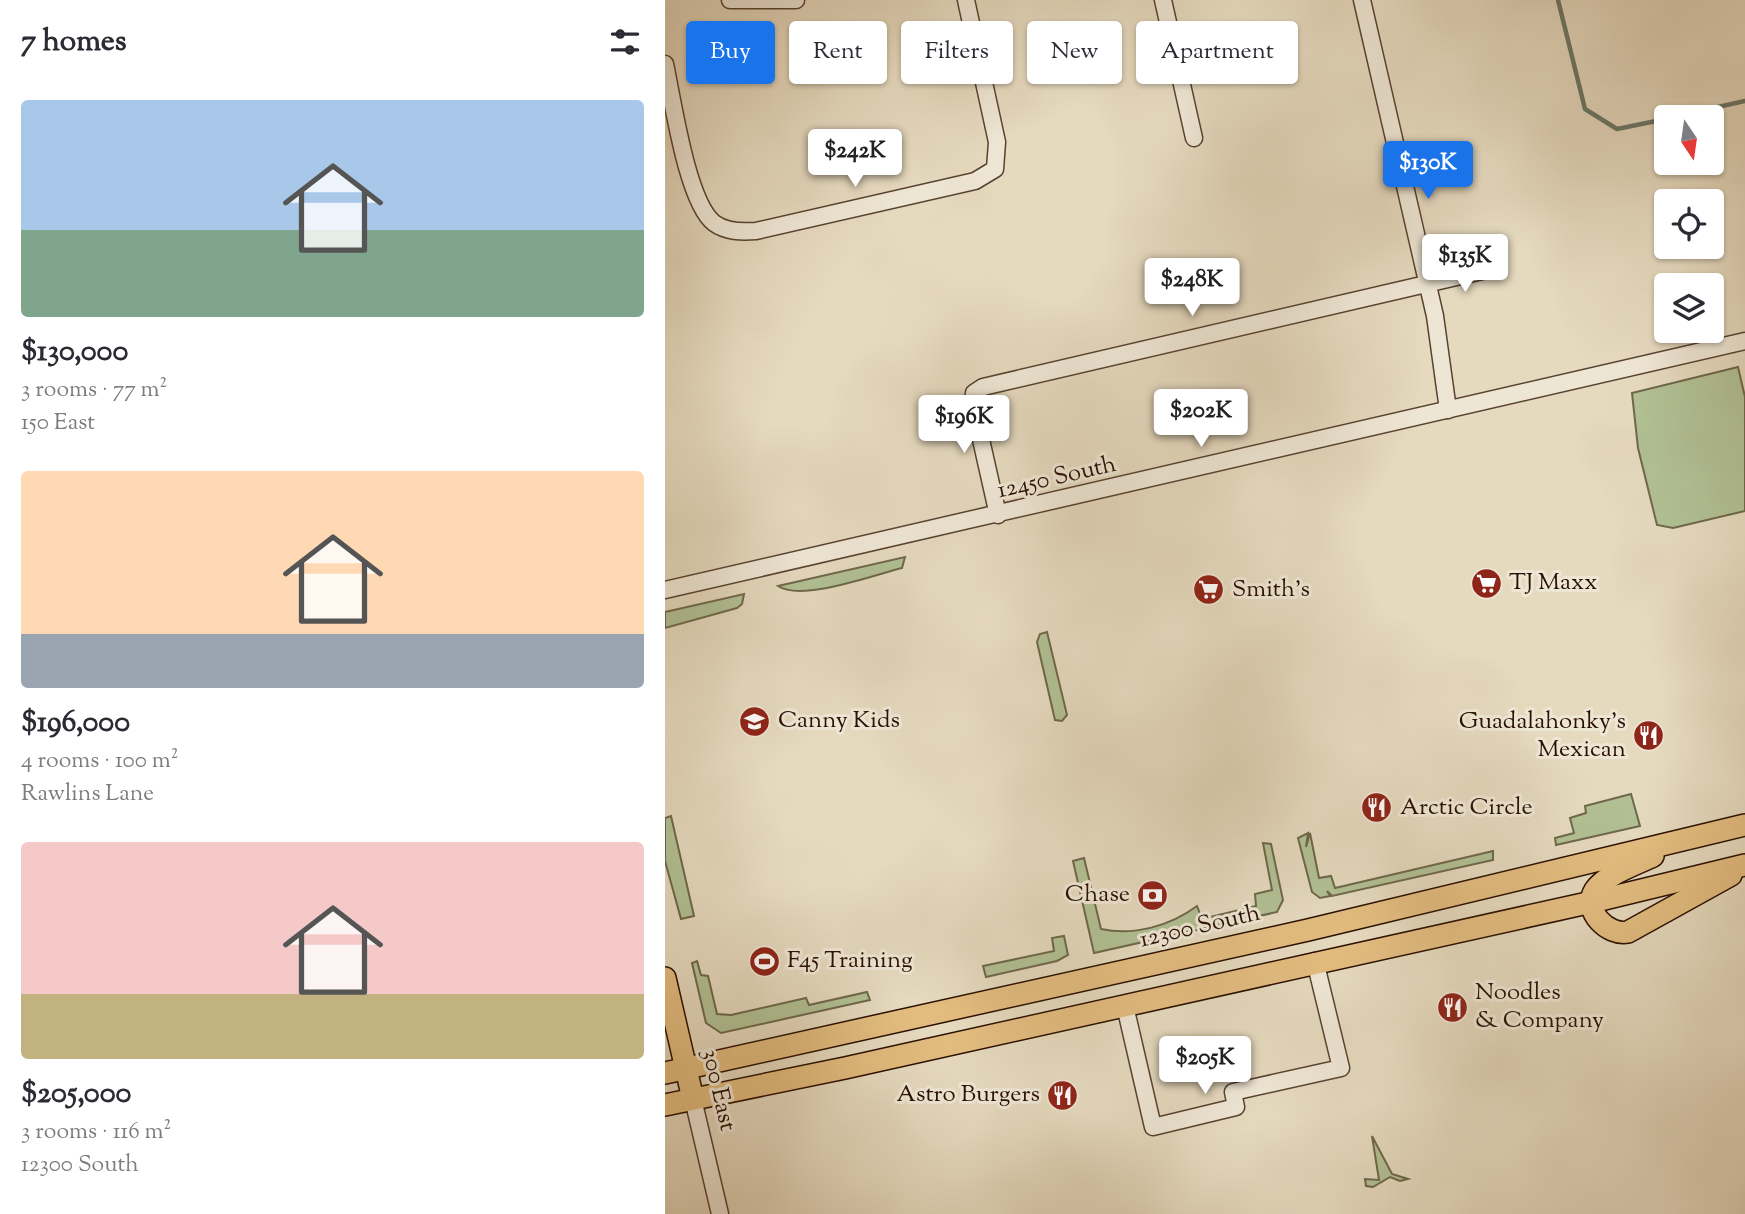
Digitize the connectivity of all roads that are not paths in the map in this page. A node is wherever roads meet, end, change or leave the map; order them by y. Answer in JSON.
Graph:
{"nodes":[{"id":1,"x":730,"y":0,"type":"edge"},
{"id":2,"x":796,"y":0,"type":"edge"},
{"id":3,"x":966,"y":0,"type":"edge"},
{"id":4,"x":1163,"y":0,"type":"edge"},
{"id":5,"x":1362,"y":0,"type":"edge"},
{"id":6,"x":665,"y":64,"type":"edge"},
{"id":7,"x":1195,"y":138,"type":"dead end"},
{"id":8,"x":1495,"y":268,"type":"dead end"},
{"id":9,"x":1428,"y":283,"type":"junction"},
{"id":10,"x":1745,"y":341,"type":"edge"},
{"id":11,"x":1448,"y":410,"type":"junction"},
{"id":12,"x":997,"y":515,"type":"junction"},
{"id":13,"x":665,"y":590,"type":"edge"},
{"id":14,"x":1745,"y":825,"type":"edge"},
{"id":15,"x":1679,"y":842,"type":"junction"},
{"id":16,"x":1745,"y":866,"type":"edge"},
{"id":17,"x":1592,"y":902,"type":"junction"},
{"id":18,"x":1315,"y":961,"type":"junction"},
{"id":19,"x":665,"y":978,"type":"edge"},
{"id":20,"x":1125,"y":1006,"type":"junction"},
{"id":21,"x":675,"y":1071,"type":"edge"},
{"id":22,"x":693,"y":1099,"type":"junction"},
{"id":23,"x":665,"y":1105,"type":"edge"},
{"id":24,"x":720,"y":1214,"type":"edge"}],
"edges":[{"from":1,"to":2,"type":"street"},
{"from":3,"to":6,"type":"street"},
{"from":4,"to":7,"type":"street"},
{"from":5,"to":9,"type":"street"},
{"from":8,"to":9,"type":"street"},
{"from":9,"to":11,"type":"street"},
{"from":9,"to":12,"type":"street"},
{"from":10,"to":11,"type":"street","name":"12450 South"},
{"from":11,"to":12,"type":"street","name":"12450 South"},
{"from":12,"to":13,"type":"street","name":"12450 South"},
{"from":14,"to":15,"type":"main road","name":"12300 South"},
{"from":15,"to":17,"type":"main road"},
{"from":15,"to":21,"type":"main road","name":"12300 South"},
{"from":16,"to":17,"type":"main road"},
{"from":16,"to":17,"type":"main road"},
{"from":17,"to":18,"type":"main road"},
{"from":18,"to":20,"type":"main road"},
{"from":18,"to":20,"type":"street"},
{"from":19,"to":21,"type":"main road","name":"300 East"},
{"from":20,"to":22,"type":"main road"},
{"from":21,"to":22,"type":"main road","name":"300 East"},
{"from":22,"to":23,"type":"main road"},
{"from":22,"to":24,"type":"street","name":"300 East"}]}
